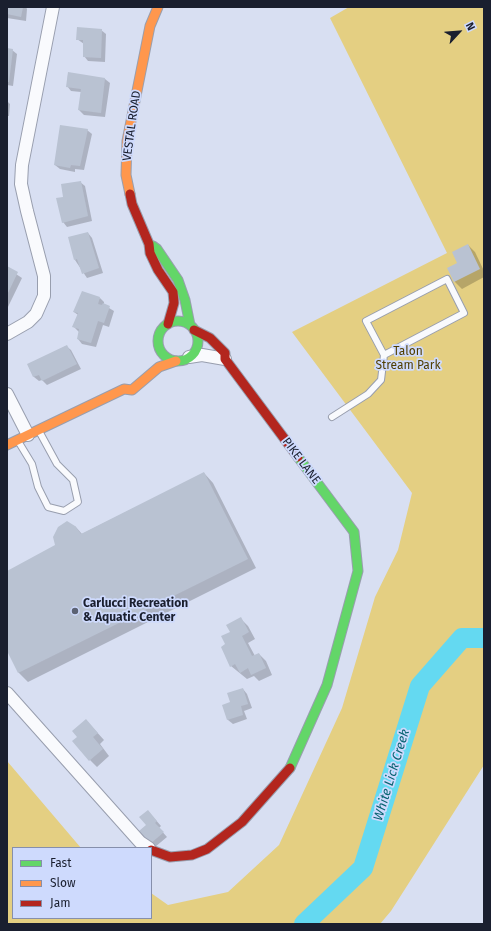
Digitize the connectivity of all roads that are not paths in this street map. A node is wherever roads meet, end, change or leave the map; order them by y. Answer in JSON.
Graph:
{"nodes":[{"id":1,"x":53,"y":7,"type":"edge"},
{"id":2,"x":158,"y":7,"type":"edge"},
{"id":3,"x":149,"y":244,"type":"junction"},
{"id":4,"x":168,"y":324,"type":"junction"},
{"id":5,"x":192,"y":328,"type":"junction"},
{"id":6,"x":7,"y":334,"type":"edge"},
{"id":7,"x":158,"y":343,"type":"junction"},
{"id":8,"x":152,"y":354,"type":"dead end"},
{"id":9,"x":384,"y":355,"type":"junction"},
{"id":10,"x":189,"y":358,"type":"junction"},
{"id":11,"x":225,"y":359,"type":"junction"},
{"id":12,"x":176,"y":361,"type":"junction"},
{"id":13,"x":146,"y":365,"type":"dead end"},
{"id":14,"x":124,"y":389,"type":"junction"},
{"id":15,"x":7,"y":394,"type":"edge"},
{"id":16,"x":332,"y":417,"type":"dead end"},
{"id":17,"x":28,"y":435,"type":"junction"},
{"id":18,"x":7,"y":445,"type":"edge"},
{"id":19,"x":7,"y":693,"type":"edge"},
{"id":20,"x":147,"y":847,"type":"edge"},
{"id":21,"x":152,"y":850,"type":"edge"}],
"edges":[{"from":1,"to":6,"type":"street"},
{"from":2,"to":3,"type":"street","name":"VESTAL ROAD"},
{"from":3,"to":4,"type":"street","name":"VESTAL ROAD"},
{"from":3,"to":5,"type":"street","name":"VESTAL ROAD"},
{"from":4,"to":5,"type":"street"},
{"from":4,"to":7,"type":"street"},
{"from":5,"to":10,"type":"street"},
{"from":5,"to":11,"type":"street","name":"PIKE LANE"},
{"from":7,"to":8,"type":"street"},
{"from":7,"to":12,"type":"street"},
{"from":9,"to":9,"type":"lane"},
{"from":9,"to":16,"type":"lane"},
{"from":10,"to":11,"type":"street"},
{"from":10,"to":12,"type":"street"},
{"from":11,"to":21,"type":"street","name":"PIKE LANE"},
{"from":12,"to":14,"type":"street"},
{"from":13,"to":14,"type":"street"},
{"from":14,"to":17,"type":"street"},
{"from":15,"to":17,"type":"street"},
{"from":17,"to":17,"type":"lane"},
{"from":17,"to":18,"type":"street"},
{"from":19,"to":20,"type":"street"}]}
